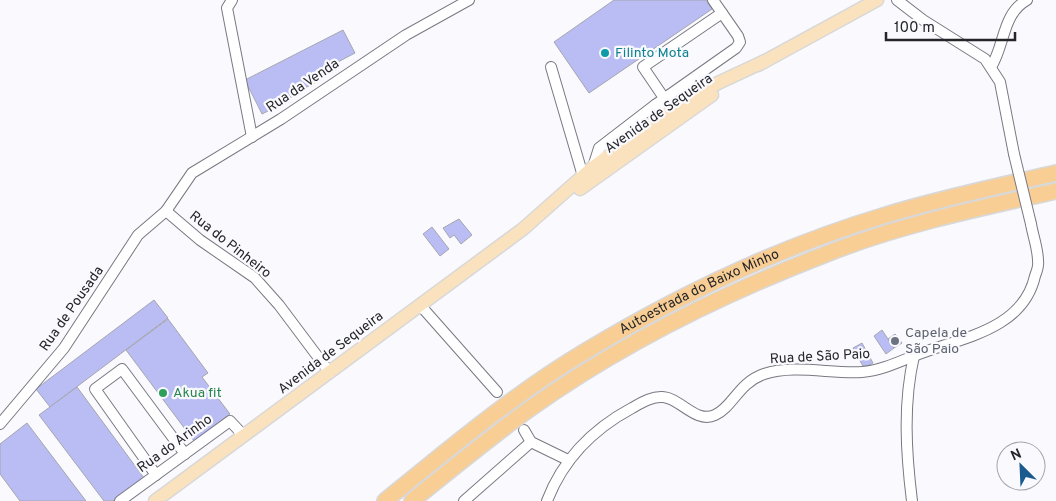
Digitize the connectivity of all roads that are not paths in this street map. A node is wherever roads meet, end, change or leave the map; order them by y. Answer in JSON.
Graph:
{"nodes":[{"id":1,"x":232,"y":0,"type":"edge"},
{"id":2,"x":469,"y":0,"type":"edge"},
{"id":3,"x":713,"y":0,"type":"edge"},
{"id":4,"x":877,"y":0,"type":"edge"},
{"id":5,"x":897,"y":0,"type":"edge"},
{"id":6,"x":1027,"y":0,"type":"edge"},
{"id":7,"x":722,"y":13,"type":"junction"},
{"id":8,"x":765,"y":61,"type":"junction"},
{"id":9,"x":551,"y":67,"type":"dead end"},
{"id":10,"x":990,"y":67,"type":"junction"},
{"id":11,"x":664,"y":98,"type":"junction"},
{"id":12,"x":655,"y":105,"type":"junction"},
{"id":13,"x":671,"y":110,"type":"junction"},
{"id":14,"x":252,"y":137,"type":"junction"},
{"id":15,"x":643,"y":143,"type":"junction"},
{"id":16,"x":628,"y":153,"type":"junction"},
{"id":17,"x":601,"y":156,"type":"junction"},
{"id":18,"x":1056,"y":173,"type":"edge"},
{"id":19,"x":583,"y":176,"type":"junction"},
{"id":20,"x":1056,"y":191,"type":"edge"},
{"id":21,"x":166,"y":211,"type":"junction"},
{"id":22,"x":523,"y":229,"type":"junction"},
{"id":23,"x":420,"y":305,"type":"junction"},
{"id":24,"x":914,"y":356,"type":"junction"},
{"id":25,"x":330,"y":373,"type":"junction"},
{"id":26,"x":497,"y":392,"type":"dead end"},
{"id":27,"x":0,"y":424,"type":"edge"},
{"id":28,"x":524,"y":430,"type":"dead end"},
{"id":29,"x":244,"y":436,"type":"junction"},
{"id":30,"x":531,"y":442,"type":"junction"},
{"id":31,"x":185,"y":454,"type":"junction"},
{"id":32,"x":568,"y":460,"type":"junction"},
{"id":33,"x":156,"y":475,"type":"junction"},
{"id":34,"x":120,"y":501,"type":"edge"},
{"id":35,"x":155,"y":501,"type":"edge"},
{"id":36,"x":385,"y":501,"type":"edge"},
{"id":37,"x":412,"y":501,"type":"edge"},
{"id":38,"x":464,"y":501,"type":"edge"},
{"id":39,"x":547,"y":501,"type":"edge"},
{"id":40,"x":912,"y":501,"type":"edge"}],
"edges":[{"from":1,"to":14,"type":"street"},
{"from":2,"to":14,"type":"street","name":"Rua da Venda"},
{"from":3,"to":7,"type":"street"},
{"from":4,"to":8,"type":"main road","name":"Avenida de Sequeira"},
{"from":5,"to":10,"type":"street","name":"Rua de São Paio"},
{"from":6,"to":10,"type":"street"},
{"from":7,"to":11,"type":"street"},
{"from":7,"to":11,"type":"street"},
{"from":8,"to":13,"type":"main road","name":"Avenida de Sequeira"},
{"from":8,"to":15,"type":"main road","name":"Avenida de Sequeira"},
{"from":9,"to":19,"type":"street"},
{"from":10,"to":24,"type":"street","name":"Rua de São Paio","bridge":true},
{"from":11,"to":12,"type":"street"},
{"from":12,"to":13,"type":"street"},
{"from":12,"to":17,"type":"street"},
{"from":13,"to":15,"type":"street"},
{"from":13,"to":17,"type":"main road","name":"Avenida de Sequeira"},
{"from":14,"to":21,"type":"street","name":"Rua da Venda"},
{"from":15,"to":16,"type":"main road","name":"Avenida de Sequeira"},
{"from":16,"to":17,"type":"street"},
{"from":16,"to":22,"type":"main road","name":"Avenida de Sequeira"},
{"from":17,"to":19,"type":"main road","name":"Avenida de Sequeira"},
{"from":18,"to":36,"type":"highway","name":"Autoestrada do Baixo Minho"},
{"from":19,"to":22,"type":"main road","name":"Avenida de Sequeira"},
{"from":20,"to":37,"type":"highway","name":"Autoestrada do Baixo Minho"},
{"from":21,"to":25,"type":"street","name":"Rua do Pinheiro"},
{"from":21,"to":27,"type":"street","name":"Rua de Pousada"},
{"from":22,"to":23,"type":"main road","name":"Avenida de Sequeira"},
{"from":23,"to":25,"type":"main road","name":"Avenida de Sequeira"},
{"from":23,"to":26,"type":"street"},
{"from":24,"to":32,"type":"street","name":"Rua de São Paio"},
{"from":24,"to":40,"type":"street"},
{"from":25,"to":29,"type":"main road","name":"Avenida de Sequeira"},
{"from":28,"to":30,"type":"street"},
{"from":29,"to":31,"type":"street","name":"Rua do Arinho"},
{"from":29,"to":35,"type":"main road","name":"Avenida de Sequeira"},
{"from":30,"to":32,"type":"street"},
{"from":30,"to":38,"type":"street"},
{"from":31,"to":33,"type":"street","name":"Rua do Arinho"},
{"from":31,"to":33,"type":"street"},
{"from":32,"to":39,"type":"street","name":"Rua de São Paio"},
{"from":33,"to":34,"type":"street","name":"Rua do Arinho"}]}
